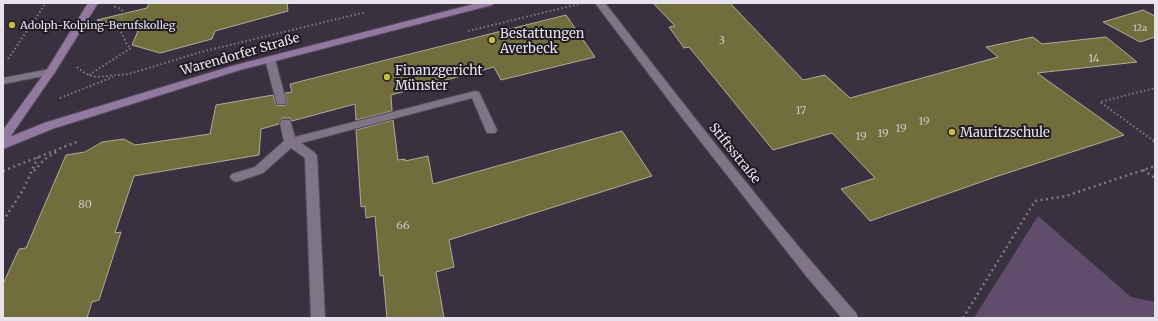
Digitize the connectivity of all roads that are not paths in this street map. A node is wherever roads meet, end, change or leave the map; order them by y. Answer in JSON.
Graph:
{"nodes":[{"id":1,"x":93,"y":3,"type":"edge"},
{"id":2,"x":489,"y":3,"type":"edge"},
{"id":3,"x":600,"y":3,"type":"edge"},
{"id":4,"x":270,"y":59,"type":"junction"},
{"id":5,"x":50,"y":72,"type":"junction"},
{"id":6,"x":3,"y":81,"type":"edge"},
{"id":7,"x":281,"y":101,"type":"dead end"},
{"id":8,"x":286,"y":122,"type":"dead end"},
{"id":9,"x":491,"y":130,"type":"dead end"},
{"id":10,"x":3,"y":140,"type":"edge"},
{"id":11,"x":290,"y":142,"type":"junction"},
{"id":12,"x":3,"y":145,"type":"edge"},
{"id":13,"x":236,"y":177,"type":"dead end"},
{"id":14,"x":318,"y":318,"type":"edge"},
{"id":15,"x":851,"y":318,"type":"edge"}],
"edges":[{"from":1,"to":5,"type":"main road"},
{"from":2,"to":4,"type":"main road","name":"Warendorfer Straße"},
{"from":3,"to":15,"type":"street","name":"Stiftsstraße"},
{"from":4,"to":7,"type":"street"},
{"from":4,"to":12,"type":"main road","name":"Warendorfer Straße"},
{"from":5,"to":6,"type":"street"},
{"from":5,"to":10,"type":"main road"},
{"from":8,"to":11,"type":"street"},
{"from":9,"to":11,"type":"street"},
{"from":11,"to":13,"type":"street"},
{"from":11,"to":14,"type":"street"}]}
